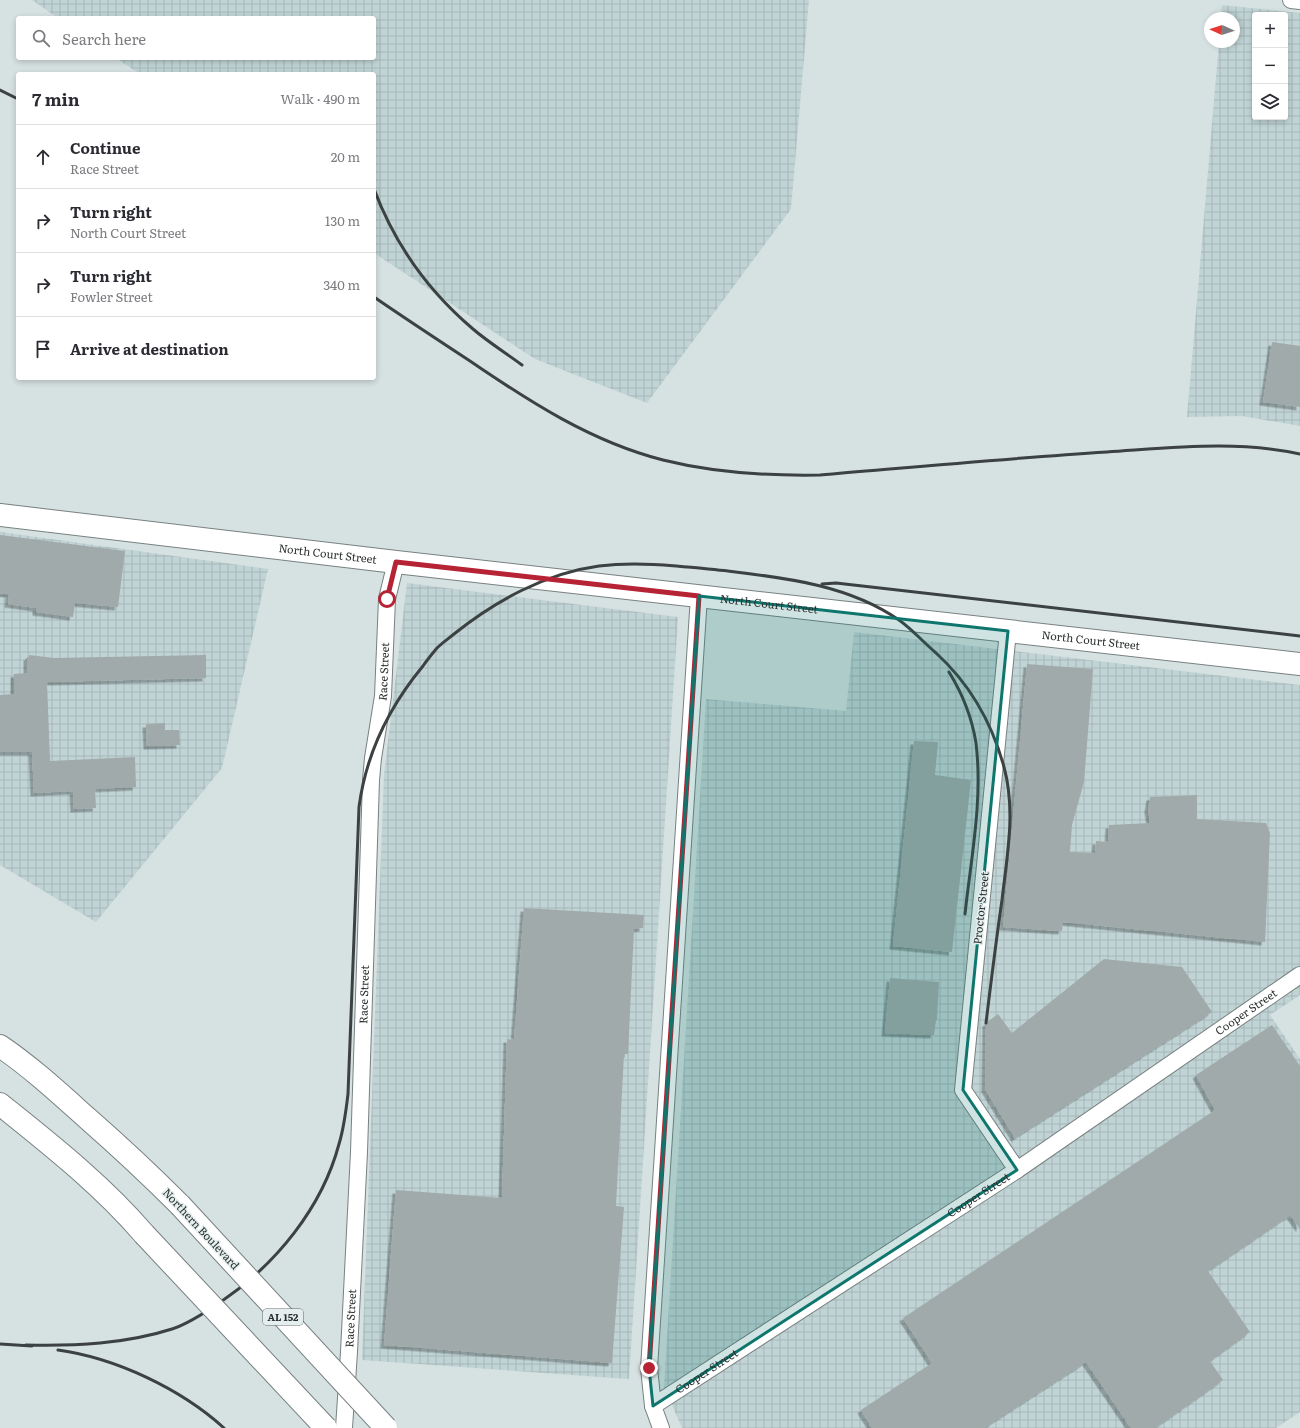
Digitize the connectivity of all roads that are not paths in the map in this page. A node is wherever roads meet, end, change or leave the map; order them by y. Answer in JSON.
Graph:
{"nodes":[{"id":1,"x":1291,"y":0,"type":"edge"},
{"id":2,"x":1300,"y":1,"type":"edge"},
{"id":3,"x":0,"y":515,"type":"edge"},
{"id":4,"x":396,"y":562,"type":"junction"},
{"id":5,"x":699,"y":596,"type":"junction"},
{"id":6,"x":1008,"y":631,"type":"junction"},
{"id":7,"x":1300,"y":664,"type":"edge"},
{"id":8,"x":1300,"y":975,"type":"edge"},
{"id":9,"x":3,"y":1047,"type":"edge"},
{"id":10,"x":0,"y":1104,"type":"edge"},
{"id":11,"x":1017,"y":1170,"type":"junction"},
{"id":12,"x":653,"y":1406,"type":"junction"},
{"id":13,"x":326,"y":1428,"type":"edge"},
{"id":14,"x":344,"y":1428,"type":"edge"},
{"id":15,"x":386,"y":1428,"type":"edge"},
{"id":16,"x":661,"y":1428,"type":"edge"}],
"edges":[{"from":1,"to":2,"type":"street"},
{"from":3,"to":4,"type":"main road","name":"North Court Street"},
{"from":4,"to":5,"type":"main road","name":"North Court Street"},
{"from":4,"to":14,"type":"street","name":"Race Street"},
{"from":5,"to":6,"type":"main road","name":"North Court Street"},
{"from":5,"to":12,"type":"street"},
{"from":6,"to":7,"type":"main road","name":"North Court Street"},
{"from":6,"to":11,"type":"street","name":"Proctor Street"},
{"from":8,"to":11,"type":"street","name":"Cooper Street"},
{"from":9,"to":15,"type":"main road","name":"Northern Boulevard","number":"AL 152","bridge":true},
{"from":10,"to":13,"type":"main road","bridge":true},
{"from":11,"to":12,"type":"street","name":"Cooper Street"},
{"from":12,"to":16,"type":"street"}]}
